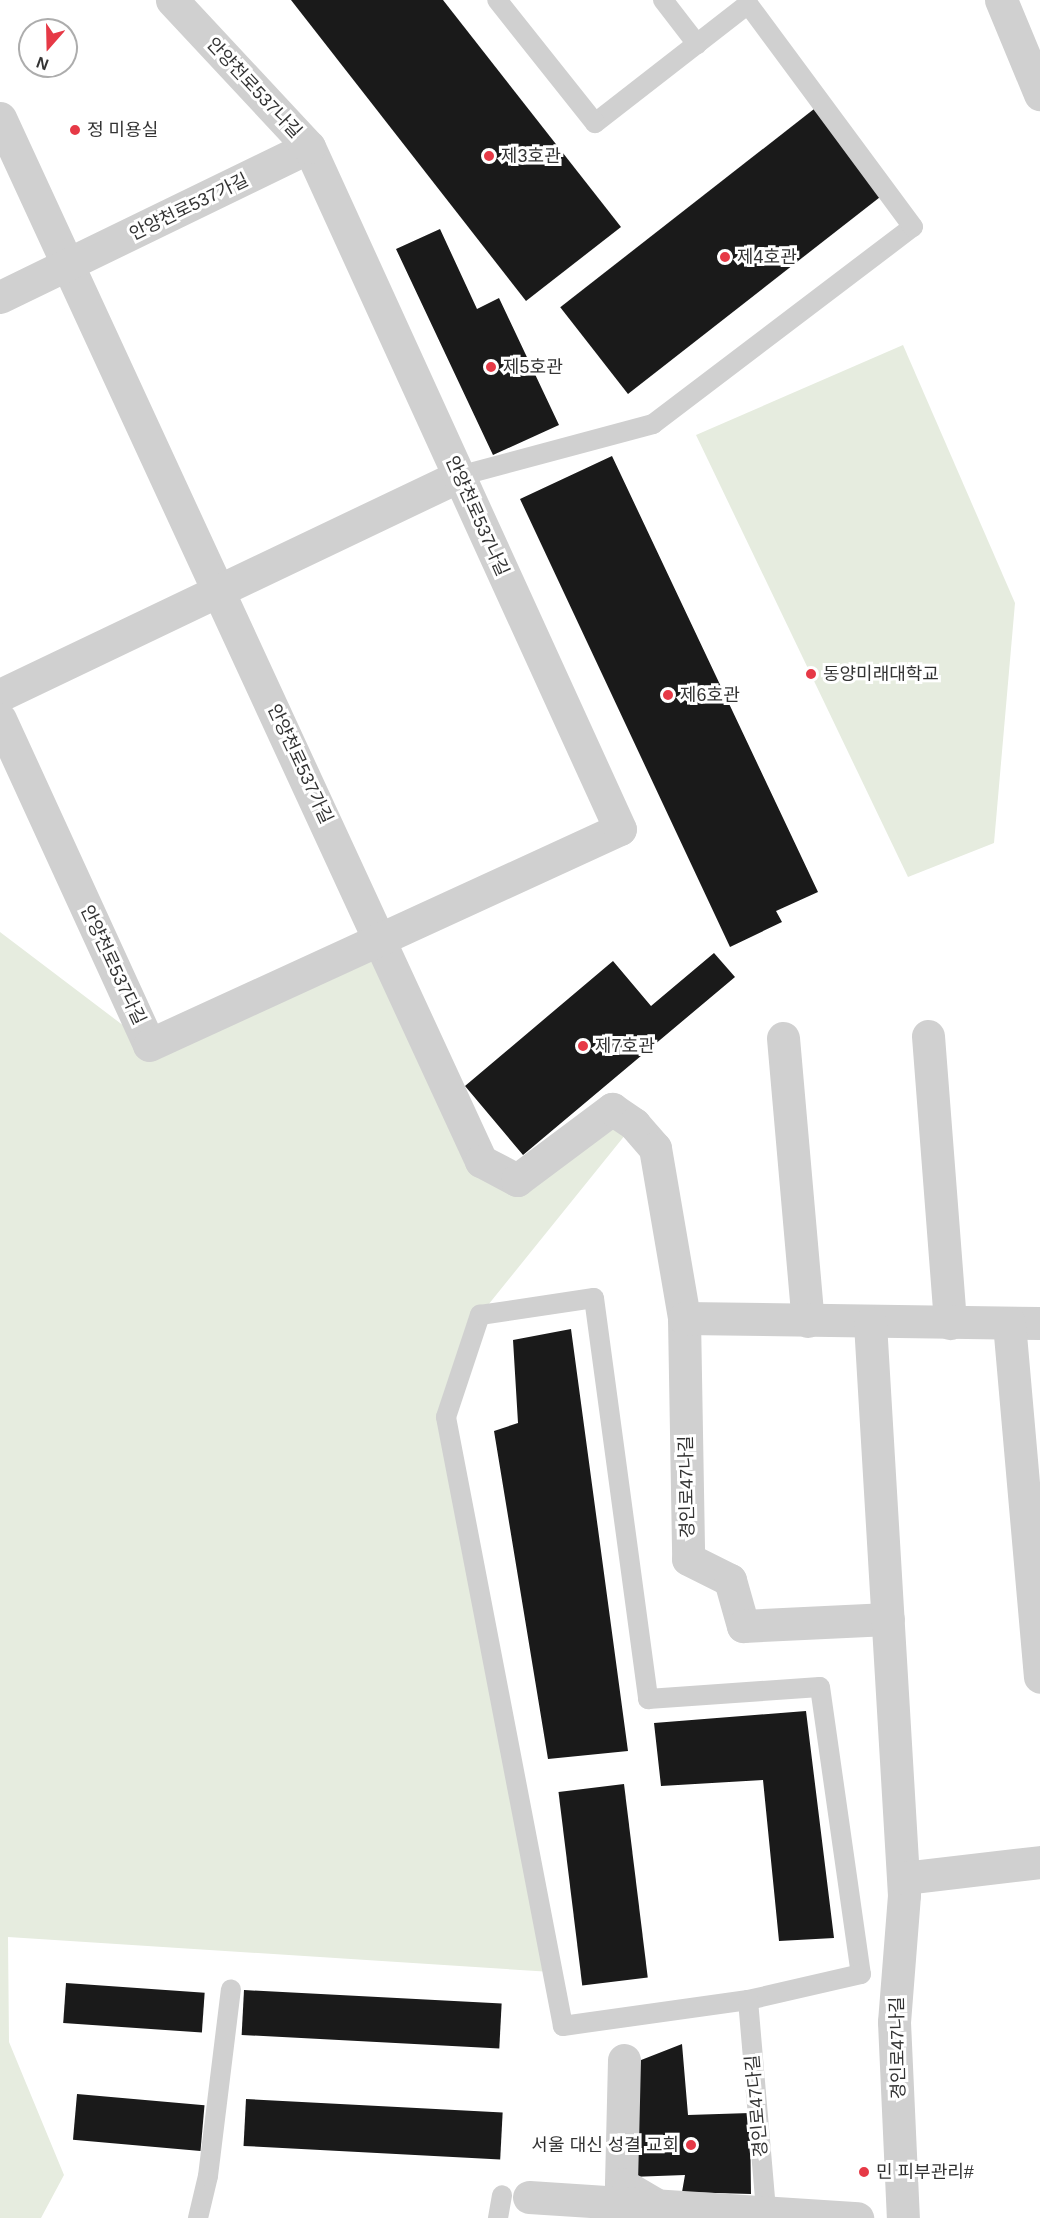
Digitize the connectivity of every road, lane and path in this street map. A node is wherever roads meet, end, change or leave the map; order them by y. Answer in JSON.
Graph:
{"nodes":[{"id":1,"x":172,"y":0,"type":"edge"},
{"id":2,"x":497,"y":0,"type":"edge"},
{"id":3,"x":663,"y":0,"type":"edge"},
{"id":4,"x":1001,"y":0,"type":"edge"},
{"id":5,"x":697,"y":44,"type":"junction"},
{"id":6,"x":1040,"y":94,"type":"edge"},
{"id":7,"x":0,"y":118,"type":"edge"},
{"id":8,"x":309,"y":147,"type":"junction"},
{"id":9,"x":69,"y":266,"type":"junction"},
{"id":10,"x":0,"y":297,"type":"edge"},
{"id":11,"x":459,"y":476,"type":"junction"},
{"id":12,"x":218,"y":588,"type":"junction"},
{"id":13,"x":0,"y":695,"type":"edge"},
{"id":14,"x":0,"y":719,"type":"edge"},
{"id":15,"x":382,"y":939,"type":"junction"},
{"id":16,"x":928,"y":1036,"type":"dead end"},
{"id":17,"x":783,"y":1038,"type":"dead end"},
{"id":18,"x":634,"y":1124,"type":"joint"},
{"id":19,"x":684,"y":1318,"type":"junction"},
{"id":20,"x":808,"y":1322,"type":"junction"},
{"id":21,"x":870,"y":1323,"type":"junction"},
{"id":22,"x":950,"y":1323,"type":"junction"},
{"id":23,"x":1024,"y":1323,"type":"edge"},
{"id":24,"x":888,"y":1619,"type":"junction"},
{"id":25,"x":1040,"y":1677,"type":"edge"},
{"id":26,"x":1040,"y":1862,"type":"edge"},
{"id":27,"x":904,"y":1878,"type":"junction"},
{"id":28,"x":231,"y":1989,"type":"dead end"},
{"id":29,"x":748,"y":2000,"type":"junction"},
{"id":30,"x":624,"y":2061,"type":"dead end"},
{"id":31,"x":515,"y":2196,"type":"joint"},
{"id":32,"x":658,"y":2212,"type":"edge"},
{"id":33,"x":766,"y":2212,"type":"junction"},
{"id":34,"x":198,"y":2218,"type":"edge"},
{"id":35,"x":498,"y":2218,"type":"edge"},
{"id":36,"x":844,"y":2218,"type":"edge"},
{"id":37,"x":903,"y":2218,"type":"edge"}],
"edges":[{"from":1,"to":8,"type":"street","name":"안양천로537나길"},
{"from":2,"to":5,"type":"lane"},
{"from":3,"to":5,"type":"lane"},
{"from":4,"to":6,"type":"street"},
{"from":5,"to":11,"type":"lane"},
{"from":7,"to":9,"type":"street","name":"안양천로537가길"},
{"from":8,"to":9,"type":"street","name":"안양천로537가길"},
{"from":8,"to":11,"type":"street","name":"안양천로537나길"},
{"from":9,"to":10,"type":"street","name":"안양천로537가길"},
{"from":9,"to":12,"type":"street","name":"안양천로537가길"},
{"from":11,"to":12,"type":"street"},
{"from":11,"to":15,"type":"street","name":"안양천로537나길"},
{"from":12,"to":13,"type":"street"},
{"from":12,"to":15,"type":"street","name":"안양천로537가길"},
{"from":14,"to":15,"type":"street","name":"안양천로537다길"},
{"from":15,"to":18,"type":"street","name":"안양천로537가길"},
{"from":16,"to":22,"type":"street"},
{"from":17,"to":20,"type":"street"},
{"from":18,"to":19,"type":"street","name":"경인로47나길"},
{"from":19,"to":20,"type":"street"},
{"from":19,"to":24,"type":"street","name":"경인로47나길"},
{"from":20,"to":21,"type":"street"},
{"from":21,"to":22,"type":"street"},
{"from":21,"to":24,"type":"street","name":"경인로47나길"},
{"from":22,"to":23,"type":"street"},
{"from":23,"to":25,"type":"street"},
{"from":24,"to":27,"type":"street","name":"경인로47나길"},
{"from":26,"to":27,"type":"street"},
{"from":27,"to":37,"type":"street","name":"경인로47나길"},
{"from":28,"to":34,"type":"lane"},
{"from":29,"to":29,"type":"lane"},
{"from":29,"to":33,"type":"lane","name":"경인로47다길"},
{"from":30,"to":32,"type":"street"},
{"from":31,"to":32,"type":"street"},
{"from":31,"to":35,"type":"lane"},
{"from":32,"to":33,"type":"street"},
{"from":33,"to":36,"type":"street"}]}
